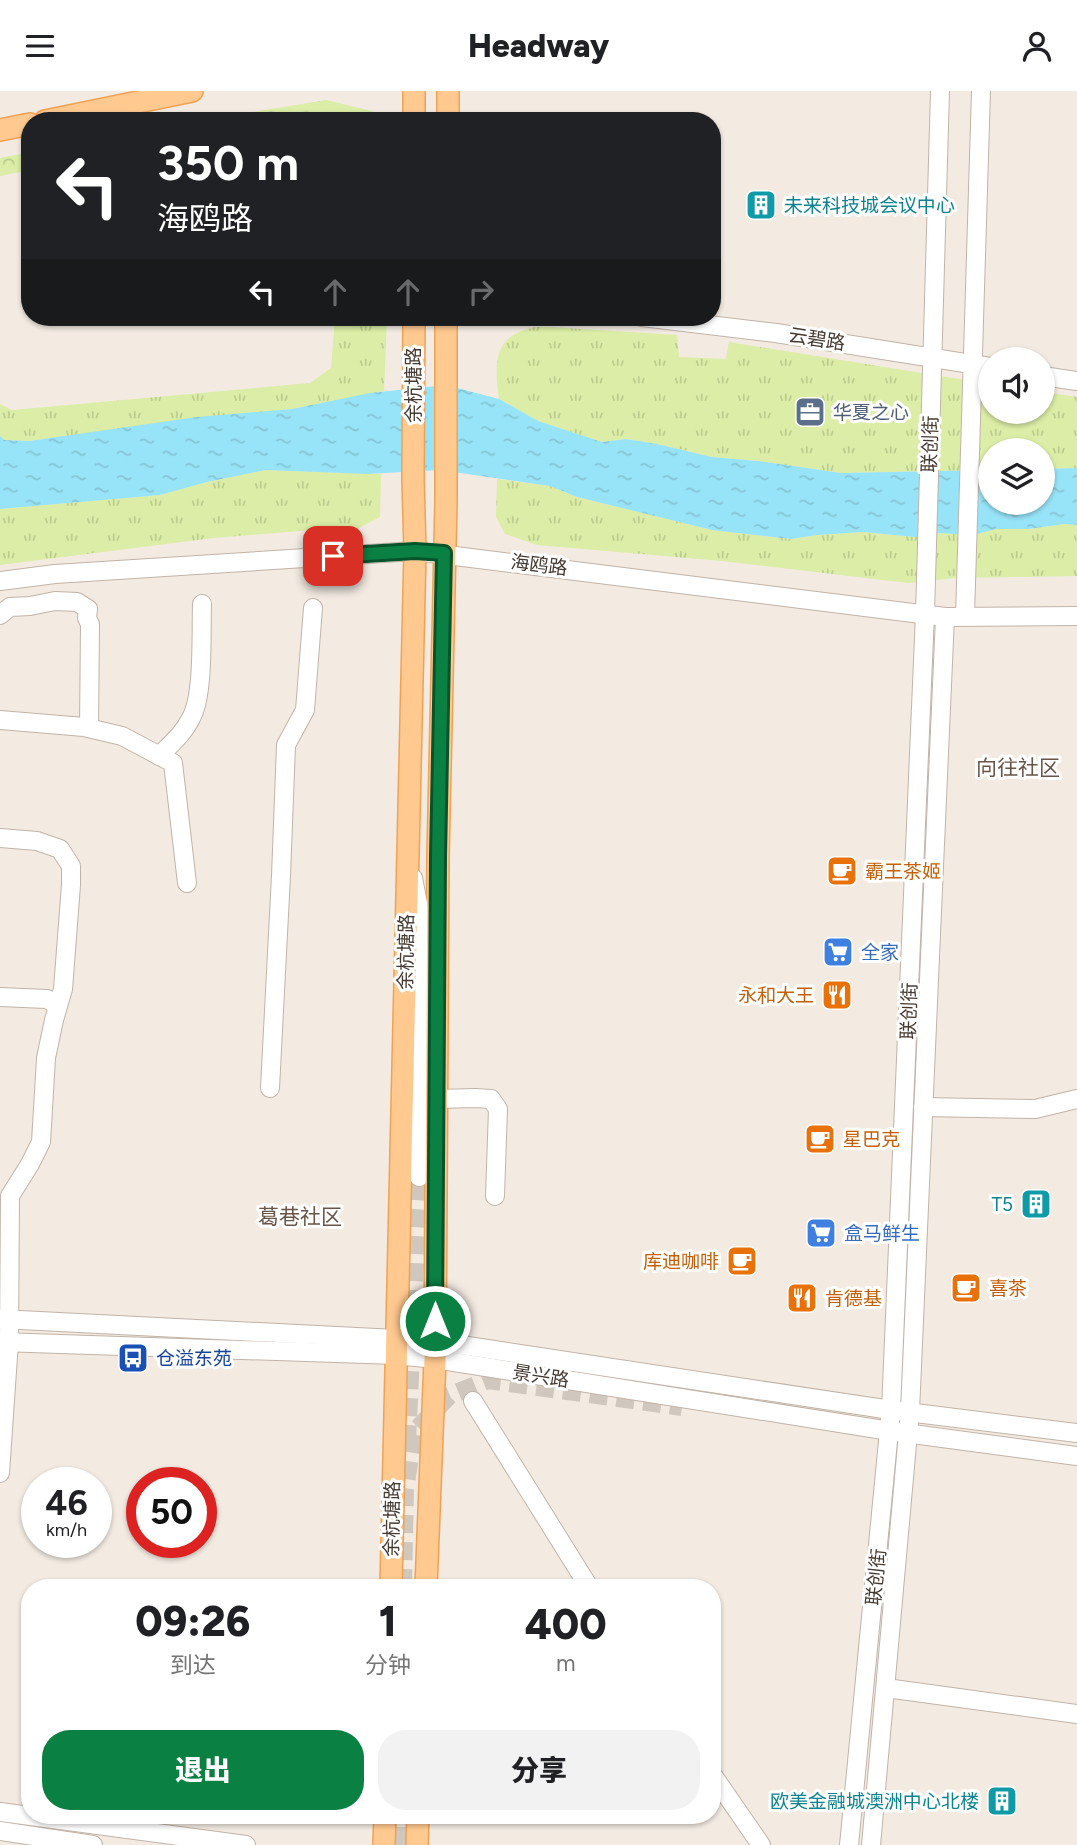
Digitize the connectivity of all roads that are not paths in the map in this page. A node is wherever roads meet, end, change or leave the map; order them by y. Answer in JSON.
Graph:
{"nodes":[{"id":1,"x":192,"y":91,"type":"edge"},
{"id":2,"x":414,"y":91,"type":"edge"},
{"id":3,"x":448,"y":91,"type":"edge"},
{"id":4,"x":940,"y":91,"type":"edge"},
{"id":5,"x":981,"y":91,"type":"edge"},
{"id":6,"x":89,"y":112,"type":"edge"},
{"id":7,"x":414,"y":112,"type":"edge"},
{"id":8,"x":448,"y":112,"type":"edge"},
{"id":9,"x":21,"y":126,"type":"edge"},
{"id":10,"x":0,"y":130,"type":"edge"},
{"id":11,"x":414,"y":326,"type":"edge"},
{"id":12,"x":446,"y":326,"type":"edge"},
{"id":13,"x":717,"y":326,"type":"edge"},
{"id":14,"x":982,"y":347,"type":"edge"},
{"id":15,"x":933,"y":358,"type":"junction"},
{"id":16,"x":978,"y":365,"type":"edge"},
{"id":17,"x":1055,"y":378,"type":"edge"},
{"id":18,"x":1077,"y":381,"type":"edge"},
{"id":19,"x":978,"y":393,"type":"edge"},
{"id":20,"x":415,"y":551,"type":"junction"},
{"id":21,"x":444,"y":553,"type":"junction"},
{"id":22,"x":0,"y":581,"type":"edge"},
{"id":23,"x":202,"y":604,"type":"dead end"},
{"id":24,"x":313,"y":608,"type":"dead end"},
{"id":25,"x":925,"y":614,"type":"junction"},
{"id":26,"x":0,"y":615,"type":"edge"},
{"id":27,"x":1077,"y":616,"type":"edge"},
{"id":28,"x":945,"y":617,"type":"junction"},
{"id":29,"x":965,"y":617,"type":"junction"},
{"id":30,"x":0,"y":720,"type":"edge"},
{"id":31,"x":89,"y":728,"type":"junction"},
{"id":32,"x":159,"y":756,"type":"junction"},
{"id":33,"x":0,"y":838,"type":"edge"},
{"id":34,"x":438,"y":857,"type":"junction"},
{"id":35,"x":408,"y":858,"type":"junction"},
{"id":36,"x":187,"y":883,"type":"dead end"},
{"id":37,"x":0,"y":997,"type":"edge"},
{"id":38,"x":58,"y":1005,"type":"junction"},
{"id":39,"x":270,"y":1088,"type":"dead end"},
{"id":40,"x":437,"y":1099,"type":"junction"},
{"id":41,"x":1077,"y":1099,"type":"edge"},
{"id":42,"x":923,"y":1107,"type":"junction"},
{"id":43,"x":5,"y":1193,"type":"edge"},
{"id":44,"x":495,"y":1196,"type":"dead end"},
{"id":45,"x":4,"y":1319,"type":"edge"},
{"id":46,"x":4,"y":1342,"type":"edge"},
{"id":47,"x":396,"y":1347,"type":"junction"},
{"id":48,"x":435,"y":1350,"type":"junction"},
{"id":49,"x":473,"y":1401,"type":"dead end"},
{"id":50,"x":891,"y":1410,"type":"junction"},
{"id":51,"x":910,"y":1411,"type":"junction"},
{"id":52,"x":890,"y":1431,"type":"junction"},
{"id":53,"x":1077,"y":1433,"type":"edge"},
{"id":54,"x":909,"y":1434,"type":"junction"},
{"id":55,"x":1077,"y":1456,"type":"edge"},
{"id":56,"x":0,"y":1473,"type":"edge"},
{"id":57,"x":391,"y":1579,"type":"edge"},
{"id":58,"x":426,"y":1579,"type":"edge"},
{"id":59,"x":584,"y":1579,"type":"edge"},
{"id":60,"x":886,"y":1688,"type":"junction"},
{"id":61,"x":1077,"y":1714,"type":"edge"},
{"id":62,"x":721,"y":1787,"type":"edge"},
{"id":63,"x":0,"y":1812,"type":"edge"},
{"id":64,"x":21,"y":1815,"type":"edge"},
{"id":65,"x":89,"y":1824,"type":"edge"},
{"id":66,"x":385,"y":1824,"type":"edge"},
{"id":67,"x":418,"y":1824,"type":"edge"},
{"id":68,"x":0,"y":1831,"type":"edge"},
{"id":69,"x":93,"y":1845,"type":"edge"},
{"id":70,"x":246,"y":1845,"type":"edge"},
{"id":71,"x":384,"y":1845,"type":"edge"},
{"id":72,"x":417,"y":1845,"type":"edge"},
{"id":73,"x":761,"y":1845,"type":"edge"},
{"id":74,"x":849,"y":1845,"type":"edge"},
{"id":75,"x":871,"y":1845,"type":"edge"}],
"edges":[{"from":1,"to":6,"type":"main road"},
{"from":2,"to":7,"type":"main road"},
{"from":3,"to":8,"type":"main road"},
{"from":4,"to":15,"type":"street","name":"联创街"},
{"from":5,"to":14,"type":"street","name":"联创街"},
{"from":9,"to":10,"type":"main road"},
{"from":11,"to":20,"type":"main road","name":"余杭塘路"},
{"from":12,"to":21,"type":"main road","name":"余杭塘路"},
{"from":13,"to":15,"type":"street","name":"云碧路"},
{"from":15,"to":16,"type":"street","name":"云碧路"},
{"from":15,"to":25,"type":"street","name":"联创街"},
{"from":17,"to":18,"type":"street"},
{"from":19,"to":29,"type":"street","name":"联创街"},
{"from":20,"to":21,"type":"street","name":"海鸥路"},
{"from":20,"to":22,"type":"street","name":"海鸥路"},
{"from":20,"to":35,"type":"main road","name":"余杭塘路"},
{"from":21,"to":25,"type":"street","name":"海鸥路"},
{"from":21,"to":34,"type":"main road","name":"余杭塘路"},
{"from":23,"to":32,"type":"street"},
{"from":24,"to":39,"type":"street"},
{"from":25,"to":28,"type":"street","name":"海鸥路"},
{"from":25,"to":50,"type":"street","name":"联创街"},
{"from":26,"to":31,"type":"street"},
{"from":27,"to":29,"type":"street","name":"海鸥路"},
{"from":28,"to":29,"type":"street","name":"海鸥路"},
{"from":28,"to":42,"type":"street","name":"联创街"},
{"from":30,"to":31,"type":"street"},
{"from":31,"to":32,"type":"street"},
{"from":32,"to":36,"type":"street"},
{"from":33,"to":38,"type":"street"},
{"from":34,"to":35,"type":"street"},
{"from":34,"to":40,"type":"main road","name":"余杭塘路"},
{"from":35,"to":47,"type":"main road","name":"余杭塘路"},
{"from":37,"to":38,"type":"street"},
{"from":38,"to":43,"type":"street"},
{"from":40,"to":44,"type":"street"},
{"from":40,"to":48,"type":"main road","name":"余杭塘路"},
{"from":41,"to":42,"type":"street"},
{"from":42,"to":51,"type":"street","name":"联创街"},
{"from":43,"to":45,"type":"street"},
{"from":45,"to":46,"type":"street"},
{"from":45,"to":47,"type":"street","name":"景兴路"},
{"from":46,"to":47,"type":"street","name":"景兴路"},
{"from":46,"to":56,"type":"street"},
{"from":47,"to":48,"type":"street","name":"景兴路"},
{"from":47,"to":57,"type":"main road","name":"余杭塘路"},
{"from":48,"to":50,"type":"street","name":"景兴路"},
{"from":48,"to":52,"type":"street","name":"景兴路"},
{"from":48,"to":58,"type":"main road","name":"余杭塘路"},
{"from":49,"to":59,"type":"street"},
{"from":50,"to":51,"type":"street","name":"景兴路"},
{"from":50,"to":52,"type":"street","name":"联创街"},
{"from":51,"to":53,"type":"street","name":"景兴路"},
{"from":51,"to":54,"type":"street","name":"联创街"},
{"from":52,"to":54,"type":"street","name":"景兴路"},
{"from":52,"to":74,"type":"street","name":"联创街"},
{"from":54,"to":55,"type":"street","name":"景兴路"},
{"from":54,"to":60,"type":"street","name":"联创街"},
{"from":60,"to":61,"type":"street"},
{"from":60,"to":75,"type":"street","name":"联创街"},
{"from":62,"to":73,"type":"street"},
{"from":63,"to":64,"type":"street"},
{"from":65,"to":70,"type":"street"},
{"from":66,"to":71,"type":"main road"},
{"from":67,"to":72,"type":"main road"},
{"from":68,"to":69,"type":"street"}]}
